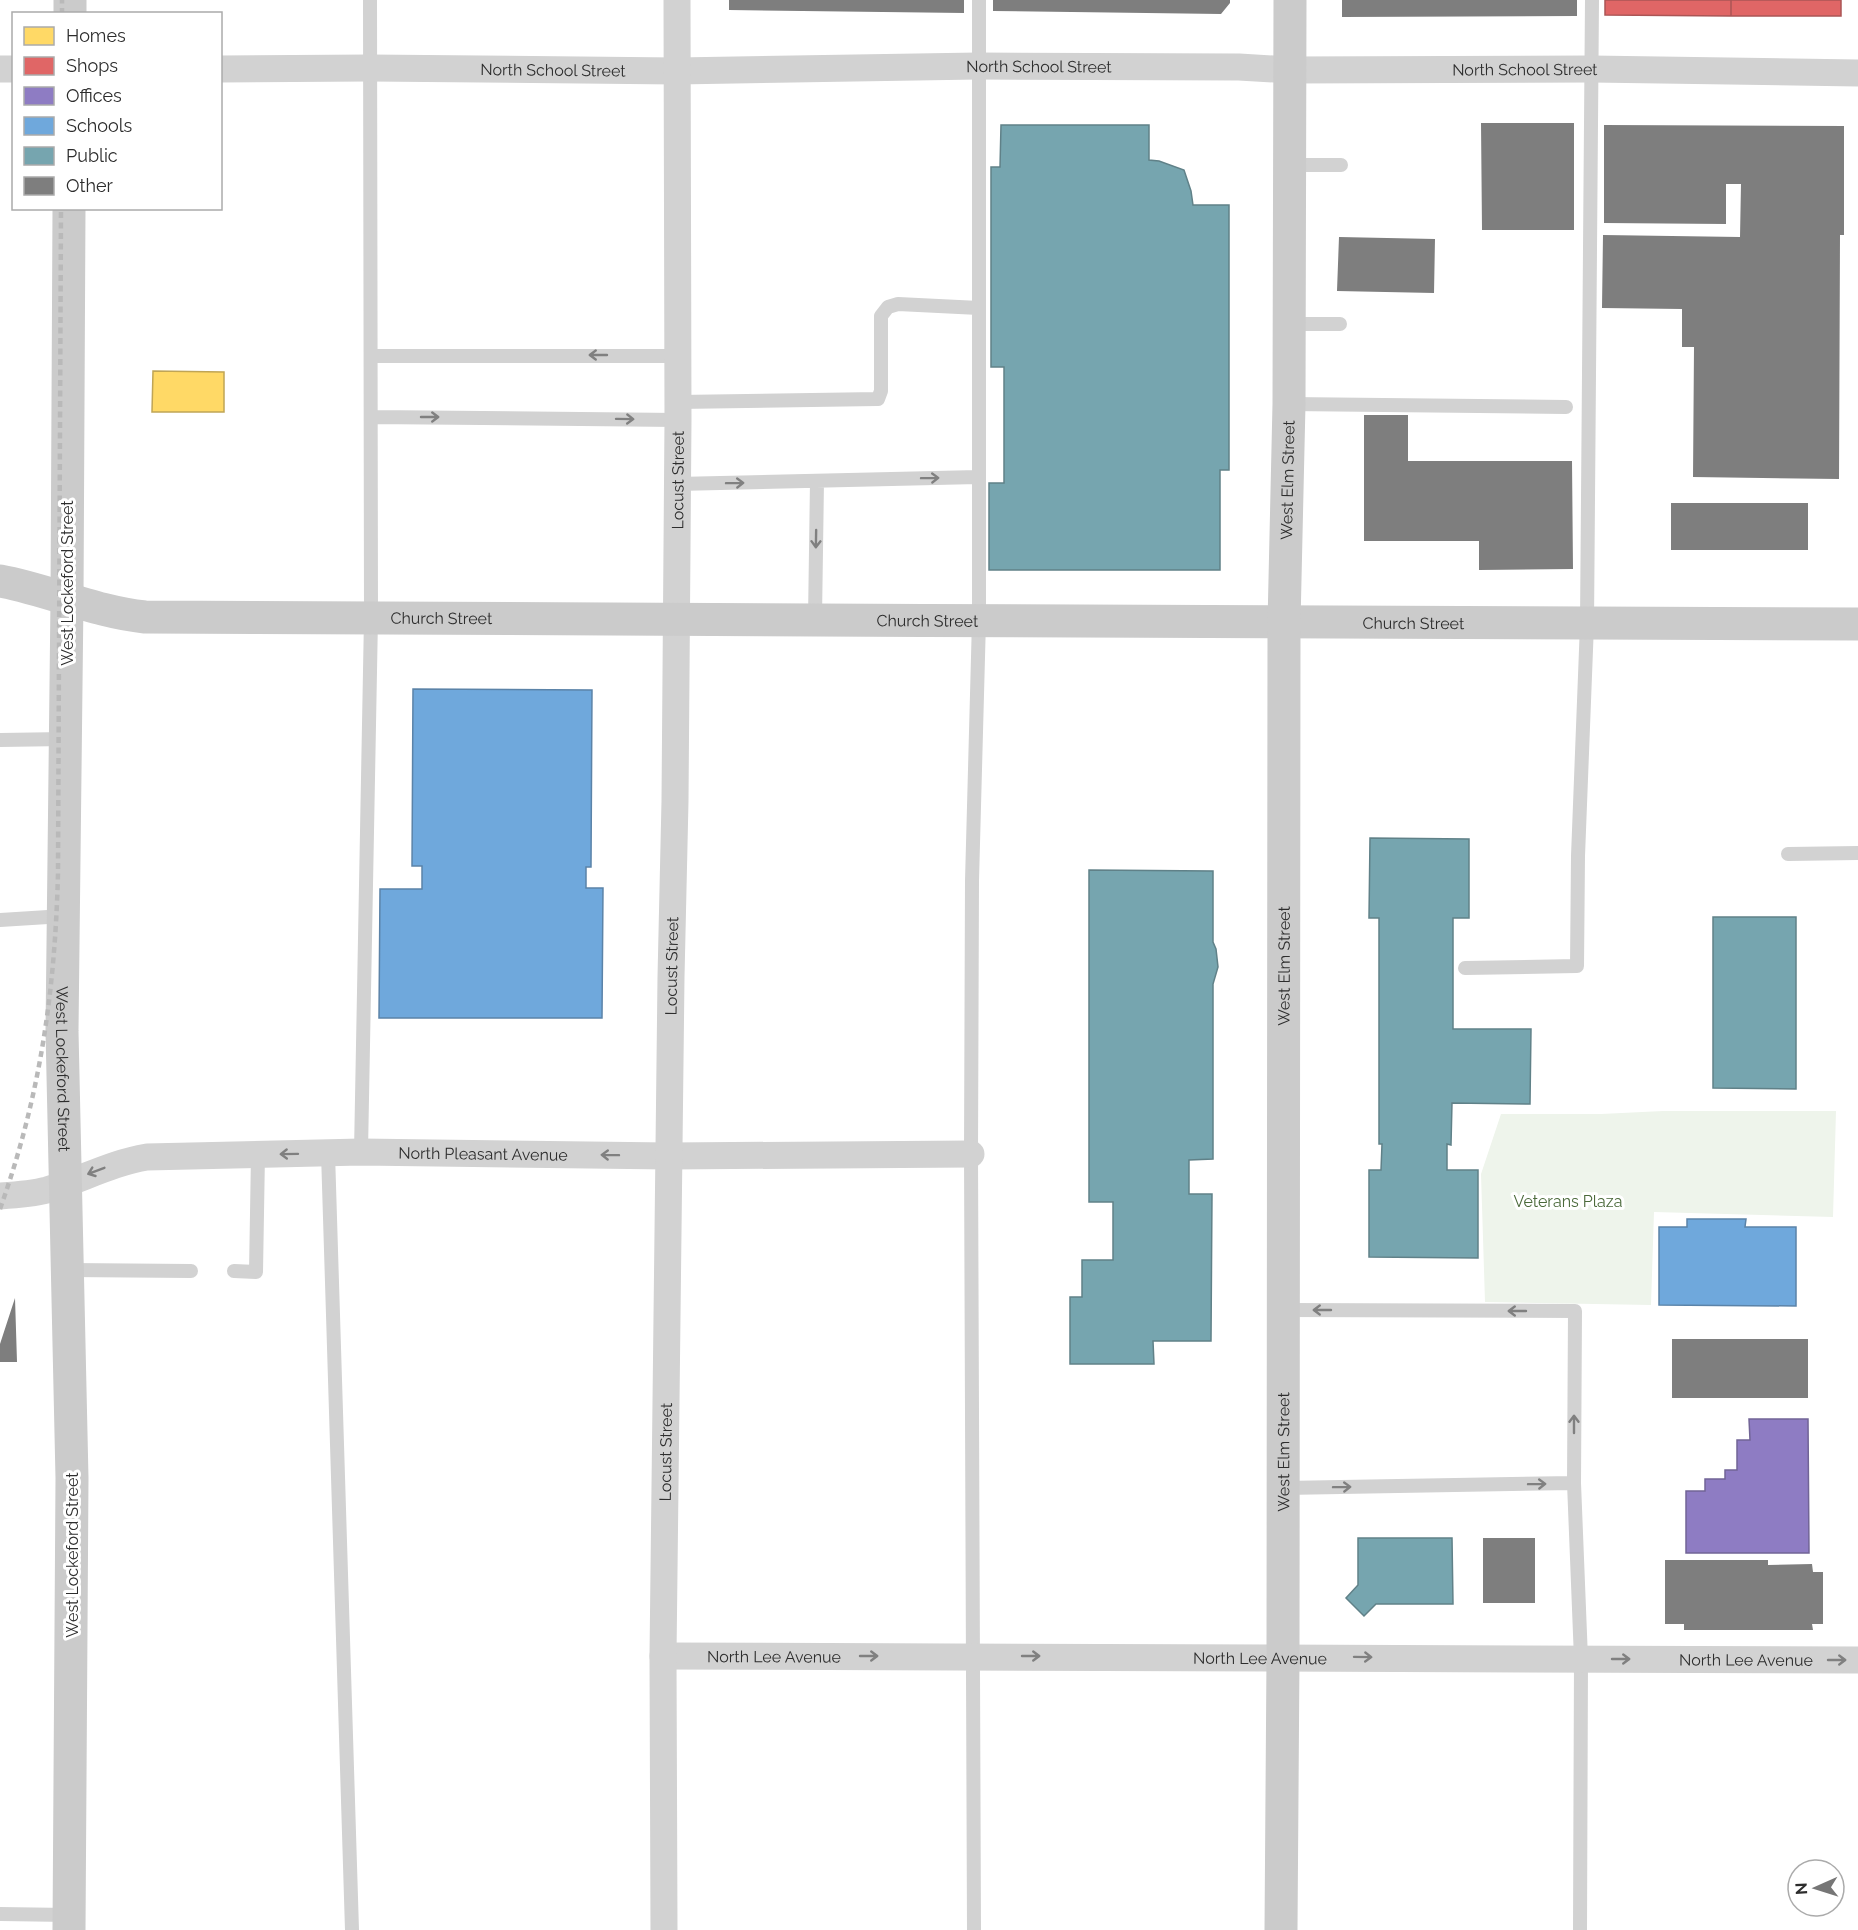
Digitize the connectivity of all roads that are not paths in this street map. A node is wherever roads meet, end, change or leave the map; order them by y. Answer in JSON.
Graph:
{"nodes":[{"id":1,"x":370,"y":0,"type":"edge"},
{"id":2,"x":677,"y":0,"type":"edge"},
{"id":3,"x":979,"y":0,"type":"edge"},
{"id":4,"x":1290,"y":0,"type":"edge"},
{"id":5,"x":1592,"y":0,"type":"edge"},
{"id":6,"x":978,"y":66,"type":"junction"},
{"id":7,"x":370,"y":68,"type":"junction"},
{"id":8,"x":222,"y":69,"type":"edge"},
{"id":9,"x":1592,"y":69,"type":"junction"},
{"id":10,"x":1290,"y":70,"type":"junction"},
{"id":11,"x":677,"y":71,"type":"junction"},
{"id":12,"x":1858,"y":73,"type":"edge"},
{"id":13,"x":1290,"y":165,"type":"junction"},
{"id":14,"x":1341,"y":165,"type":"dead end"},
{"id":15,"x":69,"y":210,"type":"edge"},
{"id":16,"x":979,"y":308,"type":"junction"},
{"id":17,"x":1288,"y":324,"type":"junction"},
{"id":18,"x":1340,"y":324,"type":"dead end"},
{"id":19,"x":372,"y":356,"type":"junction"},
{"id":20,"x":678,"y":356,"type":"junction"},
{"id":21,"x":1289,"y":404,"type":"junction"},
{"id":22,"x":1566,"y":407,"type":"dead end"},
{"id":23,"x":678,"y":411,"type":"junction"},
{"id":24,"x":371,"y":417,"type":"junction"},
{"id":25,"x":978,"y":477,"type":"junction"},
{"id":26,"x":817,"y":481,"type":"junction"},
{"id":27,"x":677,"y":484,"type":"junction"},
{"id":28,"x":0,"y":581,"type":"edge"},
{"id":29,"x":67,"y":599,"type":"junction"},
{"id":30,"x":371,"y":618,"type":"junction"},
{"id":31,"x":676,"y":619,"type":"junction"},
{"id":32,"x":815,"y":619,"type":"junction"},
{"id":33,"x":979,"y":620,"type":"junction"},
{"id":34,"x":1284,"y":623,"type":"junction"},
{"id":35,"x":1587,"y":624,"type":"junction"},
{"id":36,"x":1858,"y":624,"type":"edge"},
{"id":37,"x":65,"y":739,"type":"junction"},
{"id":38,"x":0,"y":740,"type":"edge"},
{"id":39,"x":1858,"y":853,"type":"edge"},
{"id":40,"x":1788,"y":854,"type":"dead end"},
{"id":41,"x":64,"y":916,"type":"junction"},
{"id":42,"x":0,"y":920,"type":"edge"},
{"id":43,"x":1465,"y":968,"type":"dead end"},
{"id":44,"x":361,"y":1152,"type":"junction"},
{"id":45,"x":328,"y":1153,"type":"junction"},
{"id":46,"x":258,"y":1154,"type":"junction"},
{"id":47,"x":971,"y":1154,"type":"junction"},
{"id":48,"x":669,"y":1156,"type":"junction"},
{"id":49,"x":66,"y":1183,"type":"junction"},
{"id":50,"x":0,"y":1196,"type":"edge"},
{"id":51,"x":68,"y":1270,"type":"junction"},
{"id":52,"x":191,"y":1271,"type":"dead end"},
{"id":53,"x":234,"y":1271,"type":"dead end"},
{"id":54,"x":1283,"y":1310,"type":"junction"},
{"id":55,"x":1574,"y":1483,"type":"junction"},
{"id":56,"x":1284,"y":1488,"type":"junction"},
{"id":57,"x":663,"y":1656,"type":"junction"},
{"id":58,"x":972,"y":1656,"type":"junction"},
{"id":59,"x":1283,"y":1657,"type":"junction"},
{"id":60,"x":1581,"y":1659,"type":"junction"},
{"id":61,"x":1858,"y":1660,"type":"edge"},
{"id":62,"x":0,"y":1914,"type":"edge"},
{"id":63,"x":69,"y":1923,"type":"edge"},
{"id":64,"x":352,"y":1930,"type":"edge"},
{"id":65,"x":664,"y":1930,"type":"edge"},
{"id":66,"x":974,"y":1930,"type":"edge"},
{"id":67,"x":1281,"y":1930,"type":"edge"},
{"id":68,"x":1580,"y":1930,"type":"edge"}],
"edges":[{"from":1,"to":7,"type":"lane"},
{"from":2,"to":11,"type":"street","name":"Locust Street"},
{"from":3,"to":6,"type":"lane"},
{"from":4,"to":10,"type":"street","name":"West Elm Street"},
{"from":5,"to":9,"type":"lane"},
{"from":6,"to":10,"type":"street","name":"North School Street"},
{"from":6,"to":11,"type":"street","name":"North School Street"},
{"from":6,"to":16,"type":"lane"},
{"from":7,"to":8,"type":"street","name":"North School Street"},
{"from":7,"to":11,"type":"street","name":"North School Street"},
{"from":7,"to":19,"type":"lane"},
{"from":9,"to":10,"type":"street","name":"North School Street"},
{"from":9,"to":12,"type":"street","name":"North School Street"},
{"from":9,"to":35,"type":"lane"},
{"from":10,"to":13,"type":"street","name":"West Elm Street"},
{"from":11,"to":20,"type":"street","name":"Locust Street"},
{"from":13,"to":14,"type":"lane"},
{"from":13,"to":17,"type":"street","name":"West Elm Street"},
{"from":15,"to":29,"type":"street","name":"West Lockeford Street"},
{"from":16,"to":23,"type":"lane"},
{"from":16,"to":25,"type":"lane"},
{"from":17,"to":18,"type":"lane"},
{"from":17,"to":21,"type":"street","name":"West Elm Street"},
{"from":20,"to":19,"type":"lane","one_way":true},
{"from":19,"to":24,"type":"lane"},
{"from":20,"to":23,"type":"street","name":"Locust Street"},
{"from":21,"to":22,"type":"lane"},
{"from":21,"to":34,"type":"street","name":"West Elm Street"},
{"from":24,"to":23,"type":"lane","one_way":true},
{"from":23,"to":27,"type":"street","name":"Locust Street"},
{"from":24,"to":30,"type":"lane"},
{"from":26,"to":25,"type":"lane","one_way":true},
{"from":25,"to":33,"type":"lane"},
{"from":27,"to":26,"type":"lane","one_way":true},
{"from":26,"to":32,"type":"lane","one_way":true},
{"from":27,"to":31,"type":"street","name":"Locust Street"},
{"from":28,"to":29,"type":"street","name":"Church Street"},
{"from":29,"to":30,"type":"street","name":"Church Street"},
{"from":29,"to":37,"type":"street","name":"West Lockeford Street"},
{"from":30,"to":31,"type":"street","name":"Church Street"},
{"from":30,"to":44,"type":"lane"},
{"from":31,"to":32,"type":"street","name":"Church Street"},
{"from":31,"to":48,"type":"street","name":"Locust Street"},
{"from":32,"to":33,"type":"street","name":"Church Street"},
{"from":33,"to":34,"type":"street","name":"Church Street"},
{"from":33,"to":47,"type":"lane"},
{"from":34,"to":35,"type":"street","name":"Church Street"},
{"from":34,"to":54,"type":"street","name":"West Elm Street"},
{"from":35,"to":36,"type":"street","name":"Church Street"},
{"from":35,"to":43,"type":"lane"},
{"from":37,"to":38,"type":"lane"},
{"from":37,"to":41,"type":"street","name":"West Lockeford Street"},
{"from":39,"to":40,"type":"lane"},
{"from":41,"to":42,"type":"lane"},
{"from":41,"to":49,"type":"street","name":"West Lockeford Street"},
{"from":44,"to":45,"type":"street","name":"North Pleasant Avenue"},
{"from":48,"to":44,"type":"street","name":"North Pleasant Avenue","one_way":true},
{"from":45,"to":46,"type":"street","name":"North Pleasant Avenue","one_way":true},
{"from":45,"to":64,"type":"lane"},
{"from":46,"to":49,"type":"street","name":"North Pleasant Avenue","one_way":true},
{"from":46,"to":53,"type":"lane"},
{"from":47,"to":48,"type":"street","name":"North Pleasant Avenue"},
{"from":47,"to":58,"type":"lane"},
{"from":48,"to":57,"type":"street","name":"Locust Street"},
{"from":49,"to":50,"type":"street","name":"North Pleasant Avenue"},
{"from":49,"to":51,"type":"street","name":"West Lockeford Street"},
{"from":51,"to":52,"type":"lane"},
{"from":51,"to":63,"type":"street","name":"West Lockeford Street"},
{"from":55,"to":54,"type":"lane","one_way":true},
{"from":54,"to":56,"type":"street","name":"West Elm Street"},
{"from":56,"to":55,"type":"lane","one_way":true},
{"from":55,"to":60,"type":"lane"},
{"from":56,"to":59,"type":"street","name":"West Elm Street"},
{"from":57,"to":58,"type":"street","name":"North Lee Avenue","one_way":true},
{"from":57,"to":65,"type":"street","name":"Locust Street"},
{"from":58,"to":59,"type":"street","name":"North Lee Avenue","one_way":true},
{"from":58,"to":66,"type":"lane"},
{"from":59,"to":60,"type":"street","name":"North Lee Avenue","one_way":true},
{"from":59,"to":67,"type":"street","name":"West Elm Street"},
{"from":60,"to":61,"type":"street","name":"North Lee Avenue","one_way":true},
{"from":60,"to":68,"type":"lane"},
{"from":62,"to":63,"type":"lane"}]}
